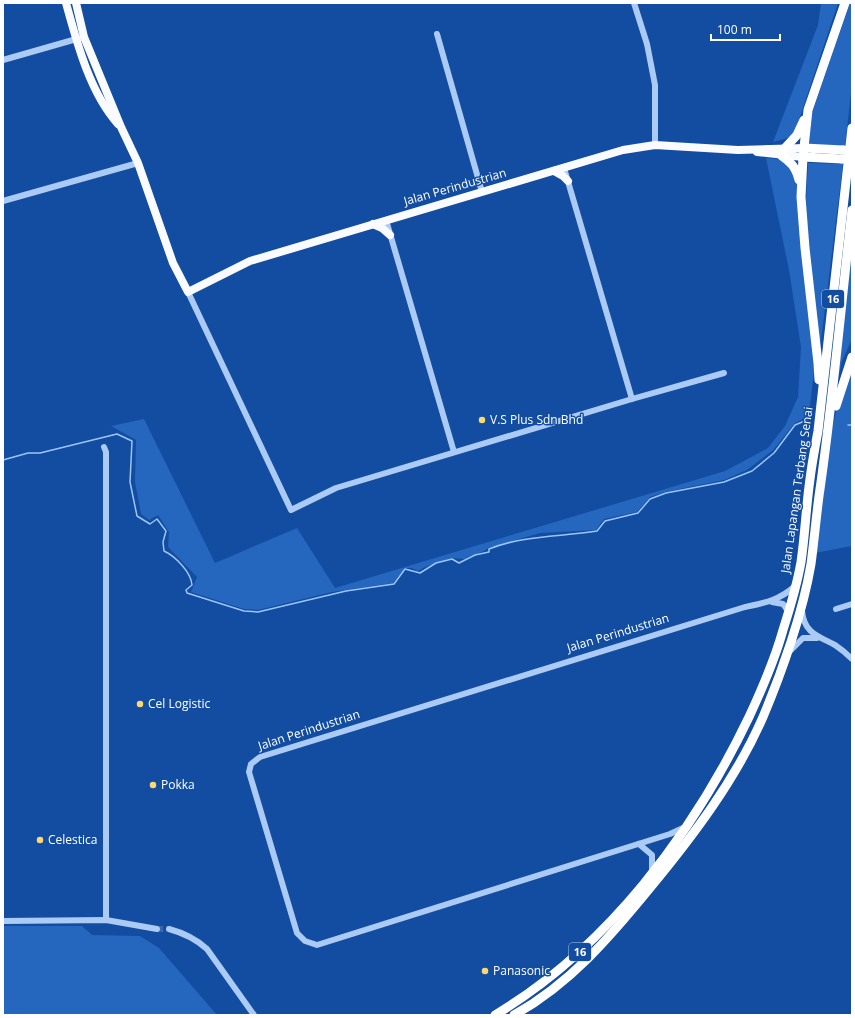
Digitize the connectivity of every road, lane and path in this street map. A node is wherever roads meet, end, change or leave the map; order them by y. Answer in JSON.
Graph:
{"nodes":[{"id":1,"x":66,"y":3,"type":"edge"},
{"id":2,"x":76,"y":3,"type":"edge"},
{"id":3,"x":634,"y":3,"type":"edge"},
{"id":4,"x":845,"y":3,"type":"edge"},
{"id":5,"x":437,"y":34,"type":"dead end"},
{"id":6,"x":84,"y":37,"type":"junction"},
{"id":7,"x":76,"y":39,"type":"junction"},
{"id":8,"x":3,"y":60,"type":"edge"},
{"id":9,"x":808,"y":110,"type":"junction"},
{"id":10,"x":121,"y":127,"type":"junction"},
{"id":11,"x":852,"y":128,"type":"edge"},
{"id":12,"x":655,"y":145,"type":"junction"},
{"id":13,"x":783,"y":152,"type":"junction"},
{"id":14,"x":804,"y":153,"type":"junction"},
{"id":15,"x":847,"y":155,"type":"edge"},
{"id":16,"x":138,"y":163,"type":"junction"},
{"id":17,"x":564,"y":168,"type":"junction"},
{"id":18,"x":554,"y":171,"type":"junction"},
{"id":19,"x":568,"y":181,"type":"junction"},
{"id":20,"x":482,"y":192,"type":"junction"},
{"id":21,"x":801,"y":197,"type":"junction"},
{"id":22,"x":3,"y":201,"type":"edge"},
{"id":23,"x":852,"y":210,"type":"edge"},
{"id":24,"x":386,"y":220,"type":"junction"},
{"id":25,"x":373,"y":224,"type":"junction"},
{"id":26,"x":390,"y":235,"type":"junction"},
{"id":27,"x":188,"y":292,"type":"junction"},
{"id":28,"x":852,"y":357,"type":"edge"},
{"id":29,"x":724,"y":373,"type":"dead end"},
{"id":30,"x":632,"y":399,"type":"junction"},
{"id":31,"x":818,"y":431,"type":"junction"},
{"id":32,"x":827,"y":445,"type":"junction"},
{"id":33,"x":104,"y":447,"type":"dead end"},
{"id":34,"x":454,"y":452,"type":"junction"},
{"id":35,"x":795,"y":586,"type":"junction"},
{"id":36,"x":770,"y":602,"type":"junction"},
{"id":37,"x":852,"y":604,"type":"edge"},
{"id":38,"x":801,"y":606,"type":"junction"},
{"id":39,"x":836,"y":609,"type":"dead end"},
{"id":40,"x":788,"y":611,"type":"junction"},
{"id":41,"x":819,"y":638,"type":"junction"},
{"id":42,"x":785,"y":658,"type":"junction"},
{"id":43,"x":852,"y":659,"type":"edge"},
{"id":44,"x":689,"y":823,"type":"junction"},
{"id":45,"x":639,"y":844,"type":"junction"},
{"id":46,"x":652,"y":873,"type":"junction"},
{"id":47,"x":106,"y":920,"type":"junction"},
{"id":48,"x":3,"y":921,"type":"edge"},
{"id":49,"x":157,"y":928,"type":"tunnel mouth"},
{"id":50,"x":170,"y":929,"type":"tunnel mouth"},
{"id":51,"x":532,"y":1005,"type":"junction"},
{"id":52,"x":254,"y":1015,"type":"edge"},
{"id":53,"x":495,"y":1015,"type":"edge"},
{"id":54,"x":514,"y":1015,"type":"edge"},
{"id":55,"x":524,"y":1015,"type":"edge"}],
"edges":[{"from":1,"to":7,"type":"main road"},
{"from":2,"to":6,"type":"main road"},
{"from":3,"to":12,"type":"street"},
{"from":4,"to":9,"type":"highway"},
{"from":5,"to":20,"type":"street"},
{"from":6,"to":7,"type":"street"},
{"from":6,"to":10,"type":"main road"},
{"from":7,"to":8,"type":"street"},
{"from":7,"to":10,"type":"main road"},
{"from":9,"to":13,"type":"highway"},
{"from":9,"to":14,"type":"highway"},
{"from":10,"to":16,"type":"main road"},
{"from":11,"to":31,"type":"highway","name":"Jalan Lapangan Terbang Senai","number":"16"},
{"from":12,"to":13,"type":"main road","name":"Jalan Perindustrian"},
{"from":12,"to":17,"type":"main road","name":"Jalan Perindustrian"},
{"from":13,"to":14,"type":"main road","name":"Jalan Perindustrian"},
{"from":13,"to":21,"type":"highway"},
{"from":14,"to":15,"type":"highway"},
{"from":14,"to":21,"type":"highway"},
{"from":16,"to":22,"type":"street"},
{"from":16,"to":27,"type":"main road"},
{"from":17,"to":18,"type":"main road","name":"Jalan Perindustrian"},
{"from":17,"to":19,"type":"street"},
{"from":18,"to":19,"type":"main road"},
{"from":18,"to":20,"type":"main road","name":"Jalan Perindustrian"},
{"from":19,"to":30,"type":"street"},
{"from":20,"to":24,"type":"main road","name":"Jalan Perindustrian"},
{"from":21,"to":31,"type":"highway"},
{"from":23,"to":32,"type":"highway","name":"Jalan Lapangan Terbang Senai","number":"16"},
{"from":24,"to":25,"type":"main road","name":"Jalan Perindustrian"},
{"from":24,"to":26,"type":"street"},
{"from":25,"to":26,"type":"main road"},
{"from":25,"to":27,"type":"main road","name":"Jalan Perindustrian"},
{"from":26,"to":34,"type":"street"},
{"from":27,"to":34,"type":"street"},
{"from":28,"to":32,"type":"highway"},
{"from":29,"to":30,"type":"street"},
{"from":30,"to":34,"type":"street"},
{"from":31,"to":35,"type":"highway","name":"Jalan Lapangan Terbang Senai","number":"16"},
{"from":32,"to":38,"type":"highway","name":"Jalan Lapangan Terbang Senai","number":"16"},
{"from":33,"to":47,"type":"street"},
{"from":35,"to":36,"type":"street","name":"Jalan Perindustrian"},
{"from":35,"to":40,"type":"highway","name":"Jalan Lapangan Terbang Senai","number":"16"},
{"from":36,"to":40,"type":"street"},
{"from":36,"to":45,"type":"street","name":"Jalan Perindustrian"},
{"from":37,"to":39,"type":"street"},
{"from":38,"to":41,"type":"street"},
{"from":38,"to":42,"type":"highway","name":"Jalan Lapangan Terbang Senai","number":"16"},
{"from":40,"to":44,"type":"highway","name":"Jalan Lapangan Terbang Senai","number":"16"},
{"from":41,"to":42,"type":"street"},
{"from":41,"to":43,"type":"street"},
{"from":42,"to":51,"type":"highway","name":"Jalan Lapangan Terbang Senai","number":"16"},
{"from":44,"to":45,"type":"street"},
{"from":44,"to":46,"type":"highway","name":"Jalan Lapangan Terbang Senai","number":"16"},
{"from":45,"to":46,"type":"street"},
{"from":46,"to":53,"type":"highway","name":"Jalan Lapangan Terbang Senai","number":"16"},
{"from":47,"to":48,"type":"street"},
{"from":47,"to":49,"type":"street"},
{"from":50,"to":52,"type":"street"},
{"from":51,"to":54,"type":"highway","name":"Jalan Lapangan Terbang Senai","number":"16"},
{"from":51,"to":55,"type":"street"}]}
